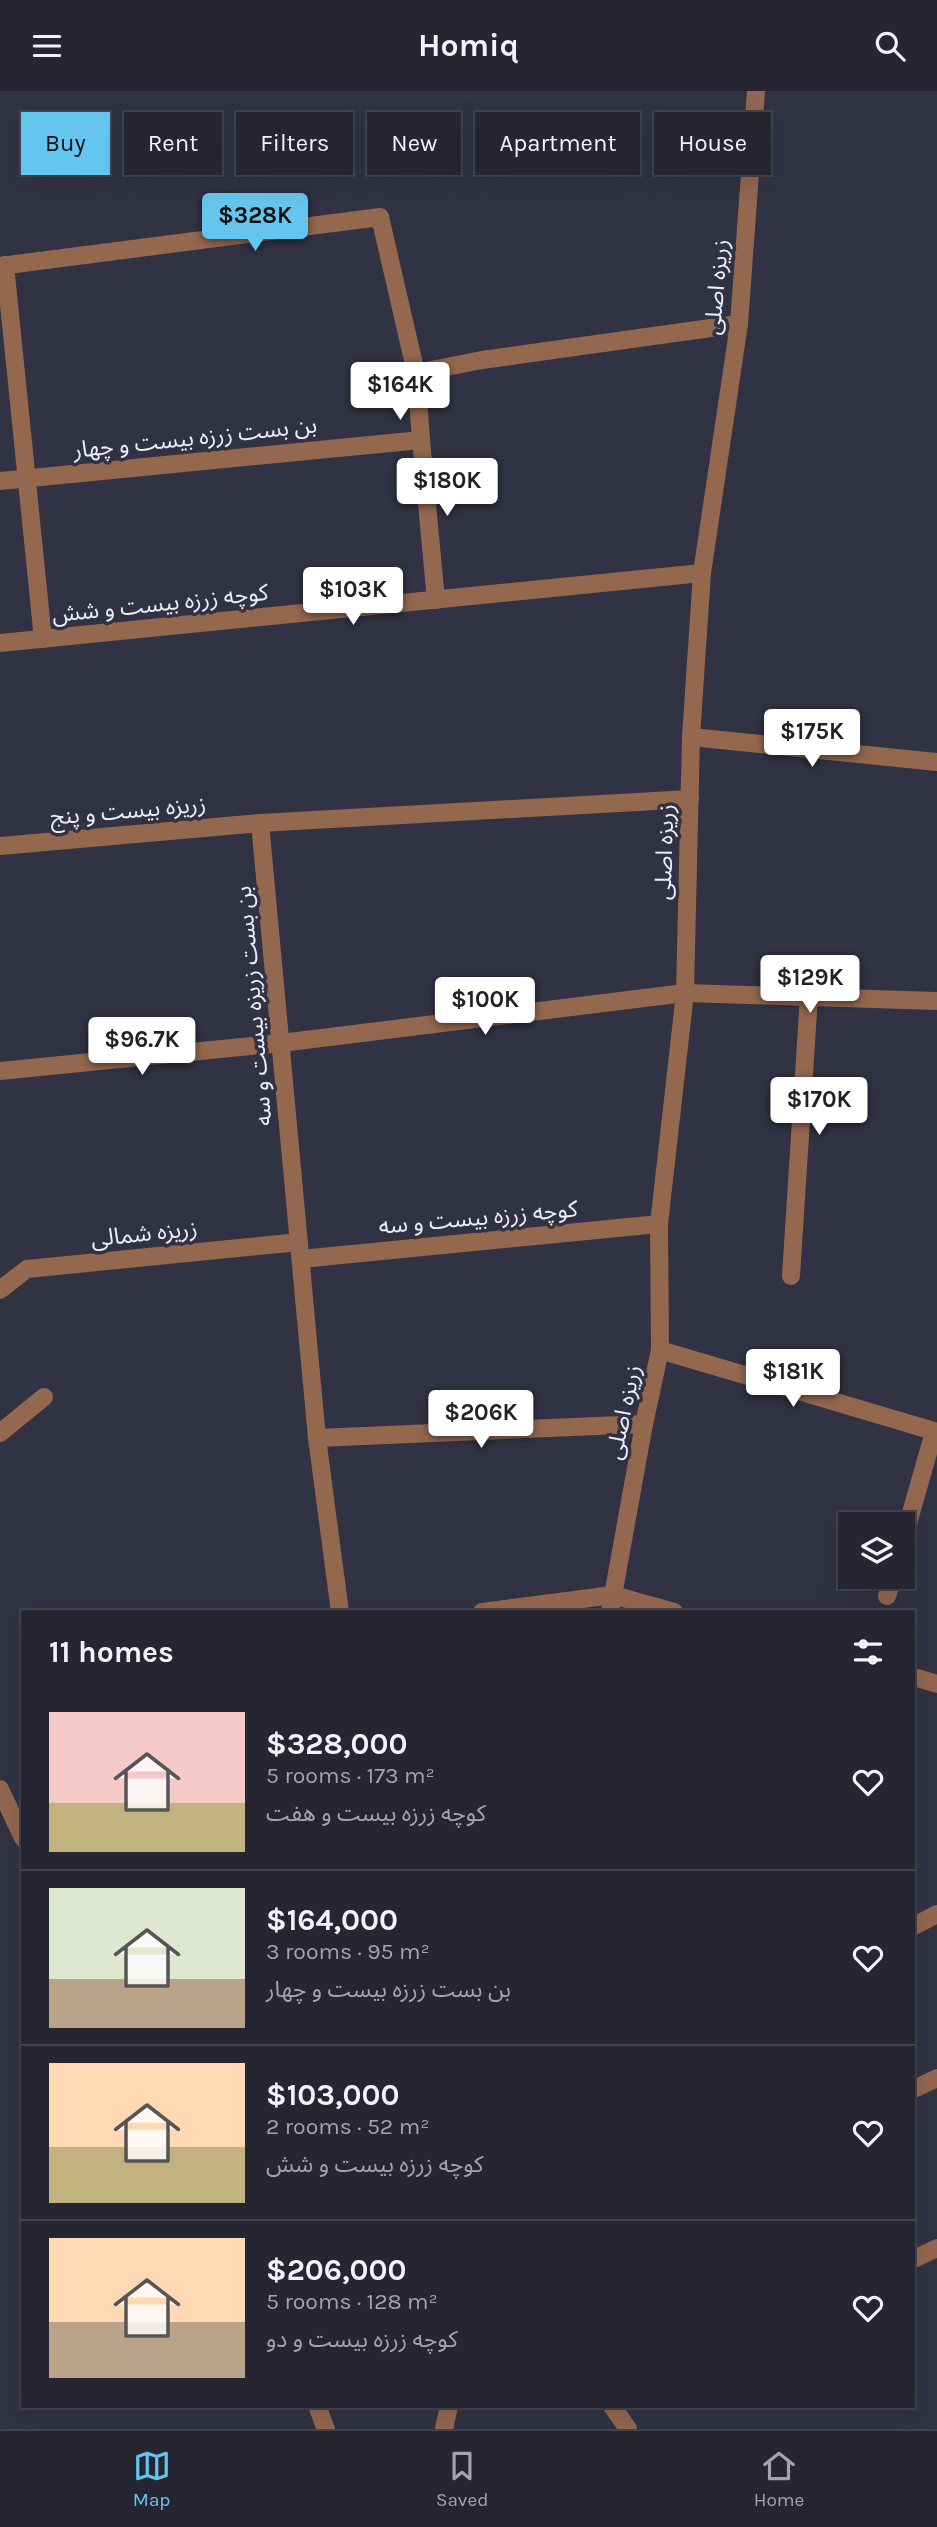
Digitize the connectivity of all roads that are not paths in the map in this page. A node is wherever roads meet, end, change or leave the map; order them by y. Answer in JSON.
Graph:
{"nodes":[{"id":1,"x":756,"y":91,"type":"edge"},
{"id":2,"x":2,"y":266,"type":"edge"},
{"id":3,"x":739,"y":324,"type":"junction"},
{"id":4,"x":416,"y":373,"type":"junction"},
{"id":5,"x":421,"y":440,"type":"junction"},
{"id":6,"x":27,"y":478,"type":"junction"},
{"id":7,"x":0,"y":481,"type":"edge"},
{"id":8,"x":702,"y":573,"type":"junction"},
{"id":9,"x":436,"y":600,"type":"junction"},
{"id":10,"x":43,"y":639,"type":"junction"},
{"id":11,"x":0,"y":643,"type":"edge"},
{"id":12,"x":691,"y":737,"type":"junction"},
{"id":13,"x":937,"y":762,"type":"edge"},
{"id":14,"x":690,"y":799,"type":"junction"},
{"id":15,"x":260,"y":823,"type":"junction"},
{"id":16,"x":0,"y":846,"type":"edge"},
{"id":17,"x":685,"y":993,"type":"junction"},
{"id":18,"x":809,"y":996,"type":"junction"},
{"id":19,"x":937,"y":1001,"type":"edge"},
{"id":20,"x":281,"y":1044,"type":"junction"},
{"id":21,"x":0,"y":1071,"type":"edge"},
{"id":22,"x":659,"y":1224,"type":"junction"},
{"id":23,"x":300,"y":1250,"type":"junction"},
{"id":24,"x":791,"y":1276,"type":"dead end"},
{"id":25,"x":0,"y":1290,"type":"edge"},
{"id":26,"x":660,"y":1350,"type":"junction"},
{"id":27,"x":44,"y":1397,"type":"dead end"},
{"id":28,"x":644,"y":1424,"type":"junction"},
{"id":29,"x":936,"y":1432,"type":"edge"},
{"id":30,"x":0,"y":1433,"type":"edge"},
{"id":31,"x":317,"y":1438,"type":"junction"},
{"id":32,"x":912,"y":1512,"type":"edge"},
{"id":33,"x":889,"y":1589,"type":"edge"},
{"id":34,"x":887,"y":1596,"type":"dead end"},
{"id":35,"x":612,"y":1604,"type":"edge"},
{"id":36,"x":340,"y":1610,"type":"edge"},
{"id":37,"x":514,"y":1610,"type":"edge"},
{"id":38,"x":658,"y":1610,"type":"edge"},
{"id":39,"x":915,"y":1677,"type":"edge"},
{"id":40,"x":937,"y":1684,"type":"edge"},
{"id":41,"x":0,"y":1789,"type":"edge"},
{"id":42,"x":21,"y":1834,"type":"edge"},
{"id":43,"x":937,"y":1914,"type":"edge"},
{"id":44,"x":915,"y":1925,"type":"edge"},
{"id":45,"x":937,"y":2078,"type":"edge"},
{"id":46,"x":915,"y":2089,"type":"edge"},
{"id":47,"x":937,"y":2248,"type":"edge"},
{"id":48,"x":915,"y":2259,"type":"edge"},
{"id":49,"x":318,"y":2408,"type":"edge"},
{"id":50,"x":449,"y":2408,"type":"edge"},
{"id":51,"x":613,"y":2408,"type":"edge"},
{"id":52,"x":326,"y":2429,"type":"edge"},
{"id":53,"x":444,"y":2429,"type":"edge"},
{"id":54,"x":628,"y":2429,"type":"edge"}],
"edges":[{"from":1,"to":3,"type":"street","name":"زریزه اصلی"},
{"from":2,"to":4,"type":"street"},
{"from":2,"to":6,"type":"street"},
{"from":3,"to":4,"type":"street"},
{"from":3,"to":8,"type":"street","name":"زریزه اصلی"},
{"from":4,"to":5,"type":"street"},
{"from":5,"to":6,"type":"street","name":"بن بست زرزه بیست و چهار"},
{"from":5,"to":9,"type":"street"},
{"from":6,"to":7,"type":"street","name":"بن بست زرزه بیست و چهار"},
{"from":6,"to":10,"type":"street"},
{"from":8,"to":9,"type":"street","name":"کوچه زرزه بیست و شش"},
{"from":8,"to":12,"type":"street","name":"زریزه اصلی"},
{"from":9,"to":10,"type":"street","name":"کوچه زرزه بیست و شش"},
{"from":10,"to":11,"type":"street","name":"کوچه زرزه بیست و شش"},
{"from":12,"to":13,"type":"street"},
{"from":12,"to":14,"type":"street","name":"زریزه اصلی"},
{"from":14,"to":15,"type":"street"},
{"from":14,"to":17,"type":"street","name":"زریزه اصلی"},
{"from":15,"to":16,"type":"street","name":"زریزه بیست و پنج"},
{"from":15,"to":20,"type":"street","name":"بن بست زریزه بیست و سه"},
{"from":17,"to":18,"type":"street"},
{"from":17,"to":20,"type":"street"},
{"from":17,"to":22,"type":"street","name":"زریزه اصلی"},
{"from":18,"to":19,"type":"street"},
{"from":18,"to":24,"type":"street"},
{"from":20,"to":21,"type":"street"},
{"from":20,"to":23,"type":"street","name":"بن بست زریزه بیست و سه"},
{"from":22,"to":23,"type":"street","name":"کوچه زرزه بیست و سه"},
{"from":22,"to":26,"type":"street","name":"زریزه اصلی"},
{"from":23,"to":25,"type":"street","name":"زریزه شمالی"},
{"from":23,"to":31,"type":"street","name":"بن بست زریزه بیست و سه"},
{"from":26,"to":28,"type":"street","name":"زریزه اصلی"},
{"from":26,"to":29,"type":"street"},
{"from":27,"to":30,"type":"street"},
{"from":28,"to":31,"type":"street"},
{"from":28,"to":35,"type":"street","name":"زریزه اصلی"},
{"from":29,"to":32,"type":"street"},
{"from":31,"to":36,"type":"street","name":"بن بست زریزه بیست و سه"},
{"from":33,"to":34,"type":"street"},
{"from":35,"to":37,"type":"street"},
{"from":35,"to":38,"type":"street"},
{"from":39,"to":40,"type":"street"},
{"from":41,"to":42,"type":"street"},
{"from":43,"to":44,"type":"street"},
{"from":45,"to":46,"type":"street"},
{"from":47,"to":48,"type":"street"},
{"from":49,"to":52,"type":"street"},
{"from":50,"to":53,"type":"street"},
{"from":51,"to":54,"type":"street"}]}
